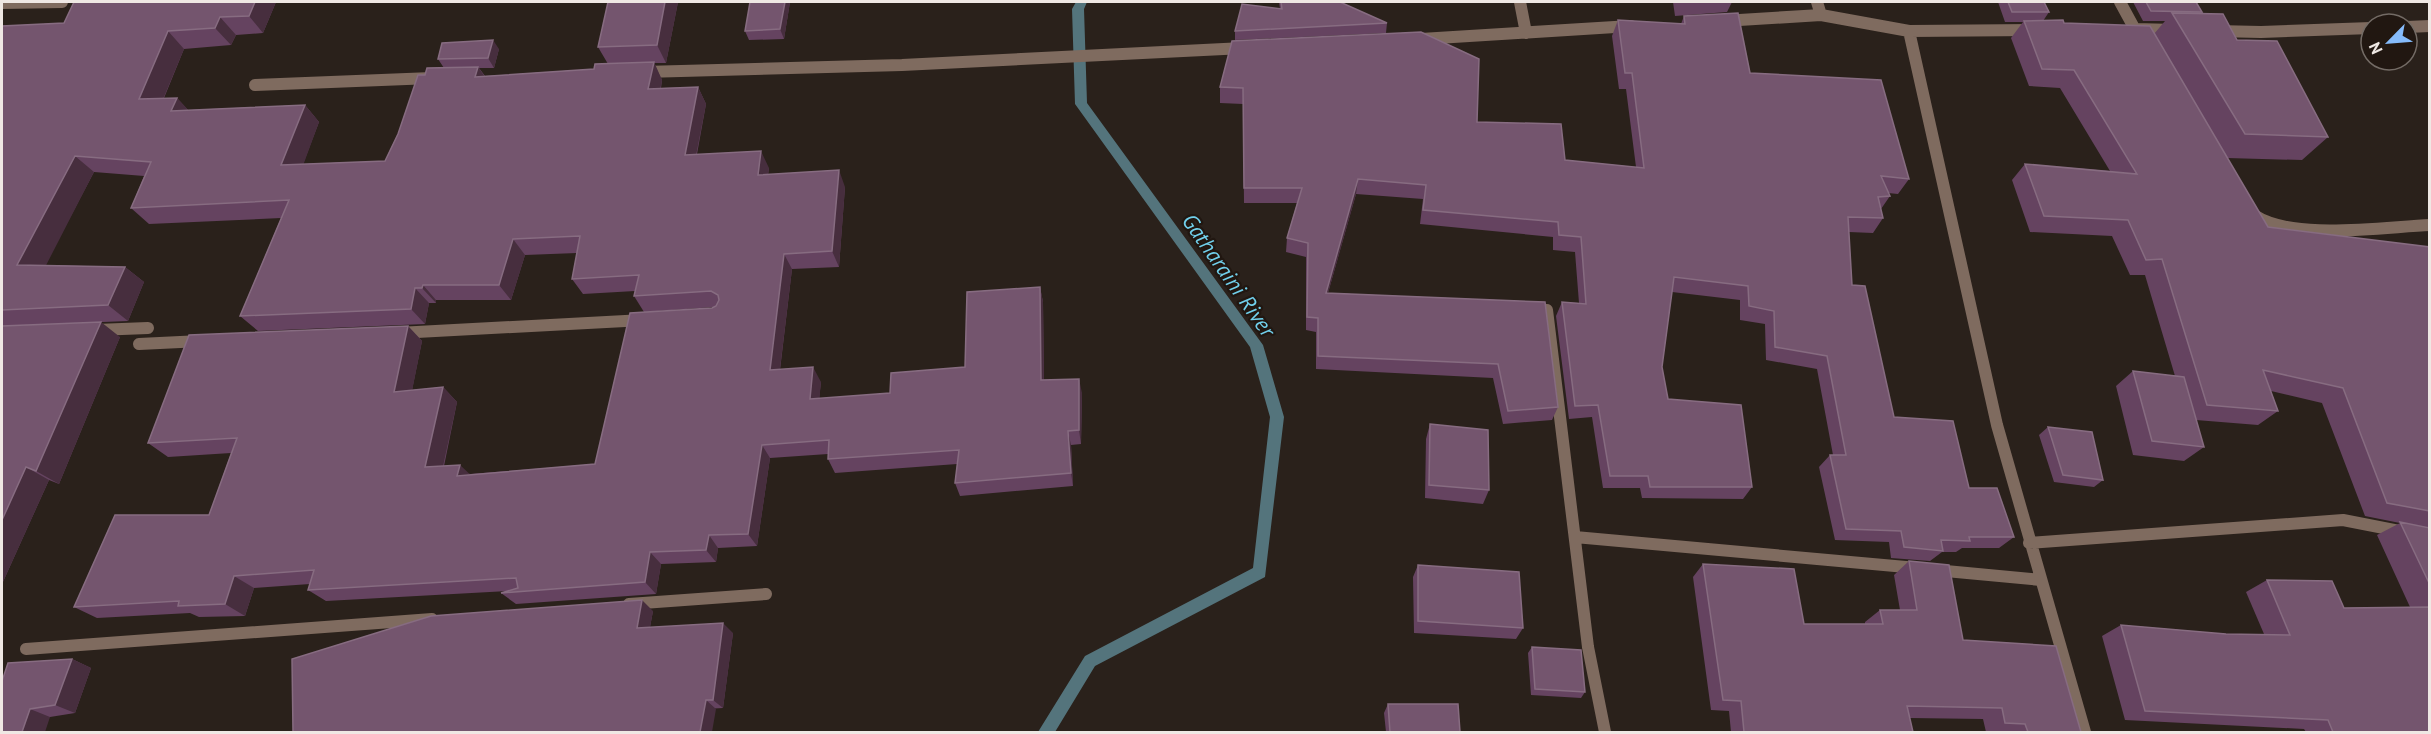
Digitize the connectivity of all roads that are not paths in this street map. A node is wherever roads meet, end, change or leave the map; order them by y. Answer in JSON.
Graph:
{"nodes":[{"id":1,"x":62,"y":2,"type":"edge"},
{"id":2,"x":1520,"y":2,"type":"edge"},
{"id":3,"x":1816,"y":2,"type":"edge"},
{"id":4,"x":2120,"y":2,"type":"edge"},
{"id":5,"x":2,"y":3,"type":"edge"},
{"id":6,"x":1821,"y":15,"type":"junction"},
{"id":7,"x":1715,"y":21,"type":"edge"},
{"id":8,"x":1644,"y":26,"type":"edge"},
{"id":9,"x":2359,"y":28,"type":"edge"},
{"id":10,"x":2129,"y":29,"type":"junction"},
{"id":11,"x":2042,"y":30,"type":"edge"},
{"id":12,"x":2181,"y":30,"type":"edge"},
{"id":13,"x":1909,"y":31,"type":"junction"},
{"id":14,"x":2204,"y":31,"type":"edge"},
{"id":15,"x":1526,"y":33,"type":"junction"},
{"id":16,"x":1406,"y":40,"type":"edge"},
{"id":17,"x":1255,"y":47,"type":"edge"},
{"id":18,"x":2146,"y":49,"type":"edge"},
{"id":19,"x":631,"y":72,"type":"edge"},
{"id":20,"x":442,"y":77,"type":"edge"},
{"id":21,"x":255,"y":85,"type":"dead end"},
{"id":22,"x":2242,"y":205,"type":"edge"},
{"id":23,"x":2430,"y":225,"type":"edge"},
{"id":24,"x":1547,"y":310,"type":"edge"},
{"id":25,"x":662,"y":318,"type":"edge"},
{"id":26,"x":148,"y":328,"type":"dead end"},
{"id":27,"x":80,"y":331,"type":"edge"},
{"id":28,"x":384,"y":334,"type":"edge"},
{"id":29,"x":209,"y":341,"type":"edge"},
{"id":30,"x":139,"y":344,"type":"dead end"},
{"id":31,"x":1575,"y":537,"type":"junction"},
{"id":32,"x":2430,"y":537,"type":"edge"},
{"id":33,"x":2029,"y":543,"type":"junction"},
{"id":34,"x":2041,"y":579,"type":"junction"},
{"id":35,"x":766,"y":594,"type":"dead end"},
{"id":36,"x":612,"y":606,"type":"edge"},
{"id":37,"x":447,"y":618,"type":"edge"},
{"id":38,"x":26,"y":649,"type":"dead end"},
{"id":39,"x":1605,"y":732,"type":"edge"},
{"id":40,"x":2085,"y":732,"type":"edge"}],
"edges":[{"from":1,"to":5,"type":"street"},
{"from":2,"to":15,"type":"street"},
{"from":3,"to":6,"type":"street"},
{"from":4,"to":10,"type":"street"},
{"from":6,"to":7,"type":"street"},
{"from":6,"to":13,"type":"street"},
{"from":8,"to":15,"type":"street"},
{"from":9,"to":14,"type":"street"},
{"from":10,"to":12,"type":"street"},
{"from":10,"to":18,"type":"street"},
{"from":11,"to":13,"type":"street"},
{"from":13,"to":33,"type":"street"},
{"from":15,"to":16,"type":"street"},
{"from":17,"to":19,"type":"street"},
{"from":20,"to":21,"type":"street"},
{"from":22,"to":23,"type":"street"},
{"from":24,"to":31,"type":"street"},
{"from":25,"to":28,"type":"street"},
{"from":26,"to":27,"type":"street"},
{"from":29,"to":30,"type":"street"},
{"from":31,"to":34,"type":"street"},
{"from":31,"to":39,"type":"street"},
{"from":32,"to":33,"type":"street"},
{"from":33,"to":34,"type":"street"},
{"from":34,"to":40,"type":"street"},
{"from":35,"to":36,"type":"street"},
{"from":37,"to":38,"type":"street"}]}
